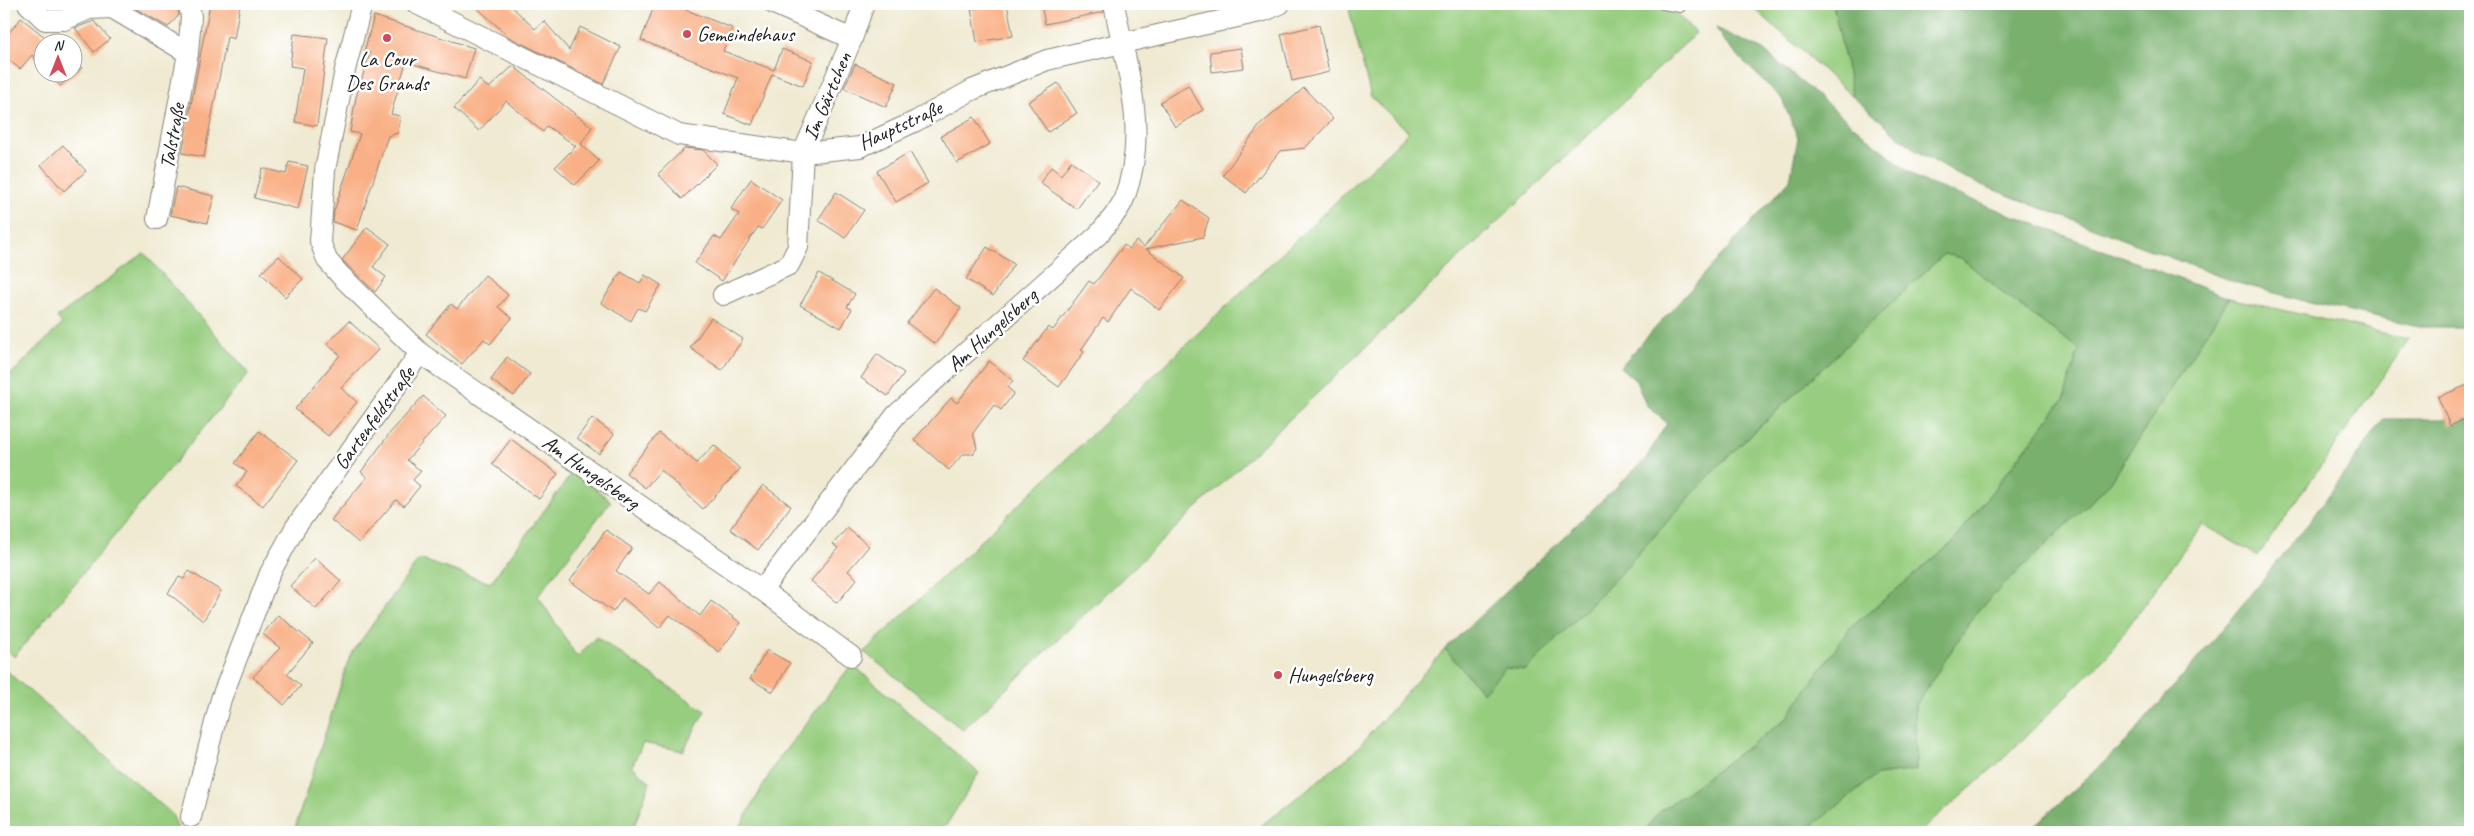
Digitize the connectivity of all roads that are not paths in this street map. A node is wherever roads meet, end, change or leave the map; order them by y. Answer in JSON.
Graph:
{"nodes":[{"id":1,"x":28,"y":4,"type":"edge"},
{"id":2,"x":189,"y":4,"type":"edge"},
{"id":3,"x":362,"y":4,"type":"edge"},
{"id":4,"x":416,"y":4,"type":"edge"},
{"id":5,"x":774,"y":4,"type":"edge"},
{"id":6,"x":864,"y":4,"type":"edge"},
{"id":7,"x":1114,"y":4,"type":"edge"},
{"id":8,"x":1280,"y":4,"type":"edge"},
{"id":9,"x":1662,"y":4,"type":"edge"},
{"id":10,"x":1680,"y":7,"type":"dead end"},
{"id":11,"x":852,"y":39,"type":"junction"},
{"id":12,"x":1121,"y":42,"type":"junction"},
{"id":13,"x":188,"y":53,"type":"junction"},
{"id":14,"x":803,"y":153,"type":"junction"},
{"id":15,"x":158,"y":219,"type":"dead end"},
{"id":16,"x":723,"y":295,"type":"dead end"},
{"id":17,"x":420,"y":353,"type":"junction"},
{"id":18,"x":762,"y":590,"type":"junction"},
{"id":19,"x":851,"y":656,"type":"dead end"},
{"id":20,"x":191,"y":816,"type":"dead end"}],
"edges":[{"from":1,"to":13,"type":"street"},
{"from":2,"to":13,"type":"street","name":"Talstraße"},
{"from":3,"to":17,"type":"street","name":"Gartenfeldstraße"},
{"from":4,"to":14,"type":"street","name":"Hauptstraße"},
{"from":5,"to":11,"type":"street","name":"Im Gärtchen"},
{"from":6,"to":11,"type":"street","name":"Im Gärtchen"},
{"from":7,"to":12,"type":"street","name":"Am Hungelsberg"},
{"from":8,"to":12,"type":"street","name":"Hauptstraße"},
{"from":9,"to":10,"type":"lane"},
{"from":11,"to":14,"type":"street","name":"Im Gärtchen"},
{"from":12,"to":14,"type":"street","name":"Hauptstraße"},
{"from":12,"to":18,"type":"street","name":"Am Hungelsberg"},
{"from":13,"to":15,"type":"street","name":"Talstraße"},
{"from":14,"to":16,"type":"street"},
{"from":17,"to":18,"type":"street","name":"Am Hungelsberg"},
{"from":17,"to":20,"type":"street","name":"Gartenfeldstraße"},
{"from":18,"to":19,"type":"street","name":"Am Hungelsberg"}]}
